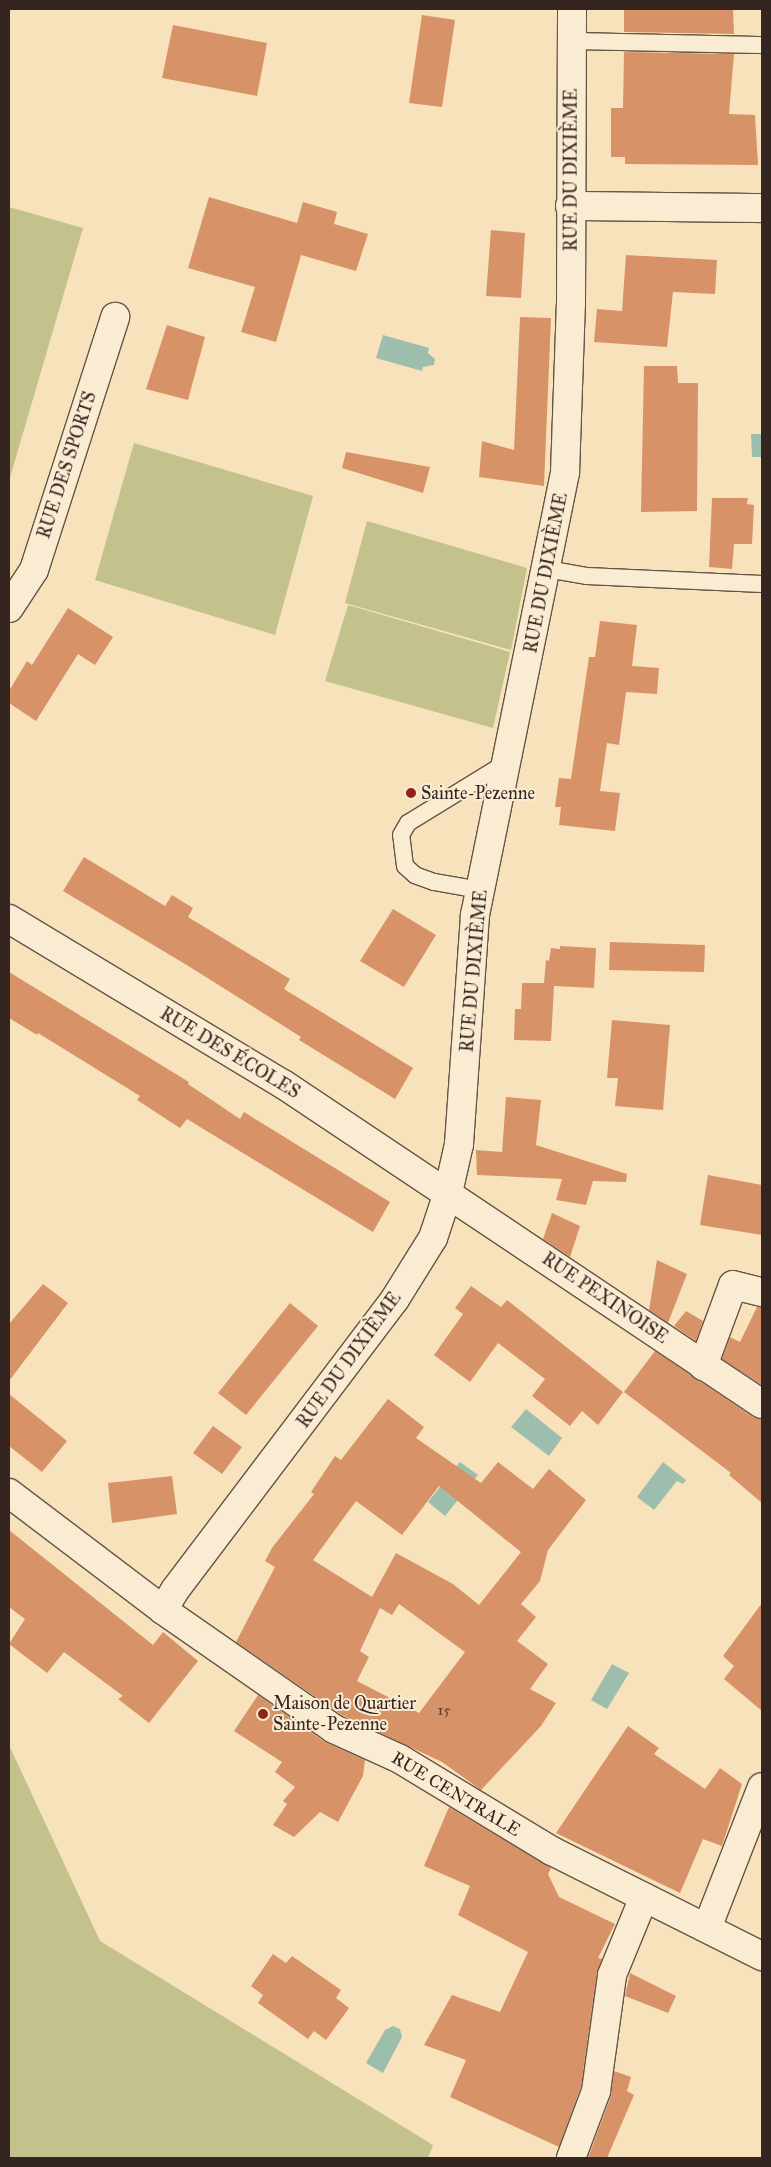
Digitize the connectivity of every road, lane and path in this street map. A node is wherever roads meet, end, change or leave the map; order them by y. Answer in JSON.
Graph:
{"nodes":[{"id":1,"x":572,"y":9,"type":"edge"},
{"id":2,"x":571,"y":41,"type":"junction"},
{"id":3,"x":762,"y":45,"type":"edge"},
{"id":4,"x":570,"y":206,"type":"junction"},
{"id":5,"x":762,"y":208,"type":"edge"},
{"id":6,"x":114,"y":317,"type":"dead end"},
{"id":7,"x":547,"y":569,"type":"junction"},
{"id":8,"x":762,"y":584,"type":"edge"},
{"id":9,"x":9,"y":608,"type":"edge"},
{"id":10,"x":507,"y":762,"type":"junction"},
{"id":11,"x":480,"y":890,"type":"junction"},
{"id":12,"x":9,"y":919,"type":"edge"},
{"id":13,"x":448,"y":1193,"type":"junction"},
{"id":14,"x":762,"y":1292,"type":"edge"},
{"id":15,"x":703,"y":1366,"type":"junction"},
{"id":16,"x":762,"y":1404,"type":"edge"},
{"id":17,"x":9,"y":1493,"type":"edge"},
{"id":18,"x":163,"y":1610,"type":"junction"},
{"id":19,"x":762,"y":1788,"type":"edge"},
{"id":20,"x":644,"y":1897,"type":"junction"},
{"id":21,"x":707,"y":1928,"type":"junction"},
{"id":22,"x":762,"y":1956,"type":"edge"},
{"id":23,"x":571,"y":2158,"type":"edge"}],
"edges":[{"from":1,"to":2,"type":"street","name":"RUE DU DIXIÈME"},
{"from":2,"to":3,"type":"lane"},
{"from":2,"to":4,"type":"street","name":"RUE DU DIXIÈME"},
{"from":4,"to":5,"type":"street"},
{"from":4,"to":7,"type":"street","name":"RUE DU DIXIÈME"},
{"from":6,"to":9,"type":"street","name":"RUE DES SPORTS"},
{"from":7,"to":8,"type":"lane"},
{"from":7,"to":10,"type":"street","name":"RUE DU DIXIÈME"},
{"from":10,"to":11,"type":"street","name":"RUE DU DIXIÈME"},
{"from":10,"to":11,"type":"lane"},
{"from":11,"to":13,"type":"street","name":"RUE DU DIXIÈME"},
{"from":12,"to":13,"type":"street","name":"RUE DES ÉCOLES"},
{"from":13,"to":15,"type":"street","name":"RUE PEXINOISE"},
{"from":13,"to":18,"type":"street","name":"RUE DU DIXIÈME"},
{"from":14,"to":15,"type":"street"},
{"from":15,"to":16,"type":"street","name":"RUE PEXINOISE"},
{"from":17,"to":18,"type":"street","name":"RUE CENTRALE"},
{"from":18,"to":20,"type":"street","name":"RUE CENTRALE"},
{"from":19,"to":21,"type":"street"},
{"from":20,"to":21,"type":"street","name":"RUE CENTRALE"},
{"from":20,"to":23,"type":"street"},
{"from":21,"to":22,"type":"street","name":"RUE CENTRALE"}]}
